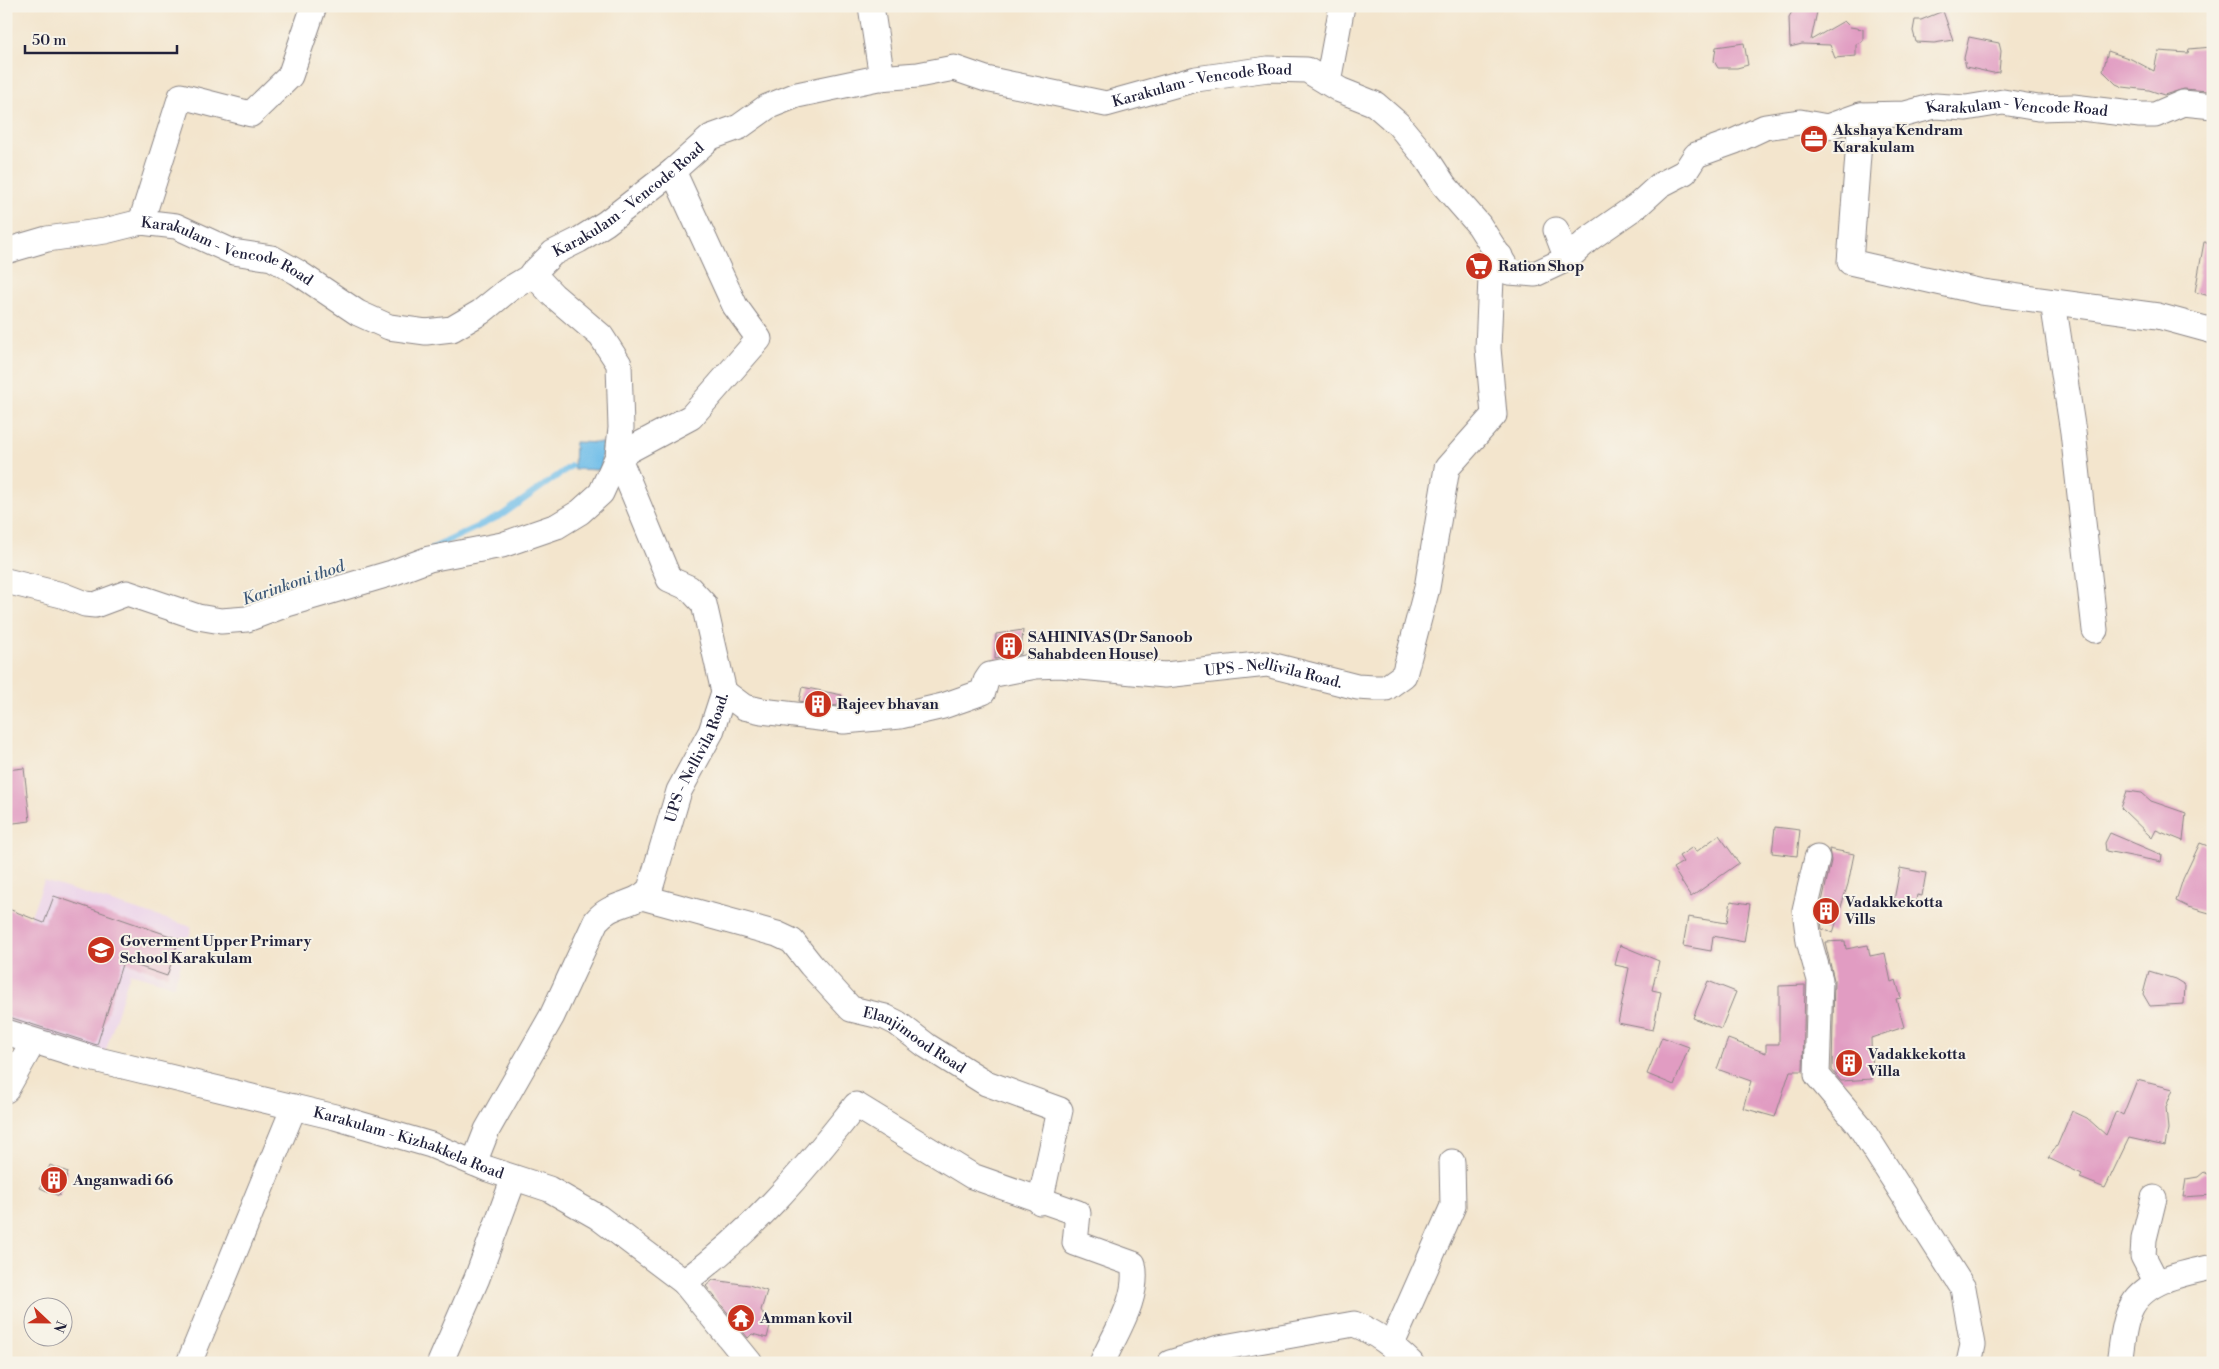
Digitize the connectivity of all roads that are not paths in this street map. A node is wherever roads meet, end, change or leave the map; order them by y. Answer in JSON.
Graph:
{"nodes":[{"id":1,"x":314,"y":6,"type":"edge"},
{"id":2,"x":871,"y":6,"type":"edge"},
{"id":3,"x":1342,"y":6,"type":"edge"},
{"id":4,"x":882,"y":78,"type":"junction"},
{"id":5,"x":1328,"y":82,"type":"junction"},
{"id":6,"x":2213,"y":106,"type":"edge"},
{"id":7,"x":1861,"y":115,"type":"junction"},
{"id":8,"x":673,"y":171,"type":"junction"},
{"id":9,"x":140,"y":222,"type":"junction"},
{"id":10,"x":1556,"y":230,"type":"dead end"},
{"id":11,"x":6,"y":251,"type":"edge"},
{"id":12,"x":1500,"y":256,"type":"junction"},
{"id":13,"x":1567,"y":259,"type":"junction"},
{"id":14,"x":532,"y":274,"type":"junction"},
{"id":15,"x":2053,"y":302,"type":"junction"},
{"id":16,"x":2213,"y":331,"type":"edge"},
{"id":17,"x":618,"y":456,"type":"junction"},
{"id":18,"x":6,"y":581,"type":"edge"},
{"id":19,"x":2095,"y":630,"type":"dead end"},
{"id":20,"x":724,"y":692,"type":"junction"},
{"id":21,"x":1817,"y":858,"type":"dead end"},
{"id":22,"x":642,"y":897,"type":"junction"},
{"id":23,"x":6,"y":1032,"type":"edge"},
{"id":24,"x":33,"y":1042,"type":"junction"},
{"id":25,"x":6,"y":1090,"type":"edge"},
{"id":26,"x":294,"y":1107,"type":"junction"},
{"id":27,"x":1452,"y":1162,"type":"dead end"},
{"id":28,"x":474,"y":1163,"type":"junction"},
{"id":29,"x":514,"y":1178,"type":"junction"},
{"id":30,"x":2154,"y":1198,"type":"dead end"},
{"id":31,"x":1040,"y":1202,"type":"junction"},
{"id":32,"x":2213,"y":1267,"type":"edge"},
{"id":33,"x":684,"y":1282,"type":"junction"},
{"id":34,"x":2157,"y":1283,"type":"junction"},
{"id":35,"x":1392,"y":1344,"type":"junction"},
{"id":36,"x":734,"y":1357,"type":"edge"},
{"id":37,"x":189,"y":1363,"type":"edge"},
{"id":38,"x":440,"y":1363,"type":"edge"},
{"id":39,"x":1102,"y":1363,"type":"edge"},
{"id":40,"x":1170,"y":1363,"type":"edge"},
{"id":41,"x":1411,"y":1363,"type":"edge"},
{"id":42,"x":1969,"y":1363,"type":"edge"},
{"id":43,"x":2119,"y":1363,"type":"edge"}],
"edges":[{"from":1,"to":9,"type":"street"},
{"from":2,"to":4,"type":"street"},
{"from":3,"to":5,"type":"street"},
{"from":4,"to":5,"type":"street","name":"Karakulam - Vencode Road"},
{"from":4,"to":8,"type":"street","name":"Karakulam - Vencode Road"},
{"from":5,"to":12,"type":"street","name":"Karakulam - Vencode Road"},
{"from":6,"to":7,"type":"street","name":"Karakulam - Vencode Road"},
{"from":7,"to":13,"type":"street","name":"Karakulam - Vencode Road"},
{"from":7,"to":15,"type":"street"},
{"from":8,"to":14,"type":"street","name":"Karakulam - Vencode Road"},
{"from":8,"to":17,"type":"street"},
{"from":9,"to":11,"type":"street","name":"Karakulam - Vencode Road"},
{"from":9,"to":14,"type":"street","name":"Karakulam - Vencode Road"},
{"from":10,"to":13,"type":"street"},
{"from":12,"to":13,"type":"street","name":"Karakulam - Vencode Road"},
{"from":12,"to":20,"type":"street","name":"UPS - Nellivila Road."},
{"from":14,"to":17,"type":"street"},
{"from":15,"to":16,"type":"street"},
{"from":15,"to":19,"type":"street"},
{"from":17,"to":18,"type":"street"},
{"from":17,"to":20,"type":"street"},
{"from":20,"to":22,"type":"street","name":"UPS - Nellivila Road."},
{"from":21,"to":42,"type":"street"},
{"from":22,"to":28,"type":"street"},
{"from":22,"to":31,"type":"street","name":"Elanjimood Road"},
{"from":23,"to":24,"type":"street","name":"Karakulam - Kizhakkela Road"},
{"from":24,"to":25,"type":"street"},
{"from":24,"to":26,"type":"street","name":"Karakulam - Kizhakkela Road"},
{"from":26,"to":28,"type":"street","name":"Karakulam - Kizhakkela Road"},
{"from":26,"to":37,"type":"street"},
{"from":27,"to":35,"type":"street"},
{"from":28,"to":29,"type":"street","name":"Karakulam - Kizhakkela Road"},
{"from":29,"to":33,"type":"street","name":"Karakulam - Kizhakkela Road"},
{"from":29,"to":38,"type":"street"},
{"from":30,"to":34,"type":"street"},
{"from":31,"to":33,"type":"street"},
{"from":31,"to":39,"type":"street"},
{"from":32,"to":34,"type":"street"},
{"from":33,"to":36,"type":"street","name":"Karakulam - Kizhakkela Road"},
{"from":34,"to":43,"type":"street"},
{"from":35,"to":40,"type":"street"},
{"from":35,"to":41,"type":"street"}]}
